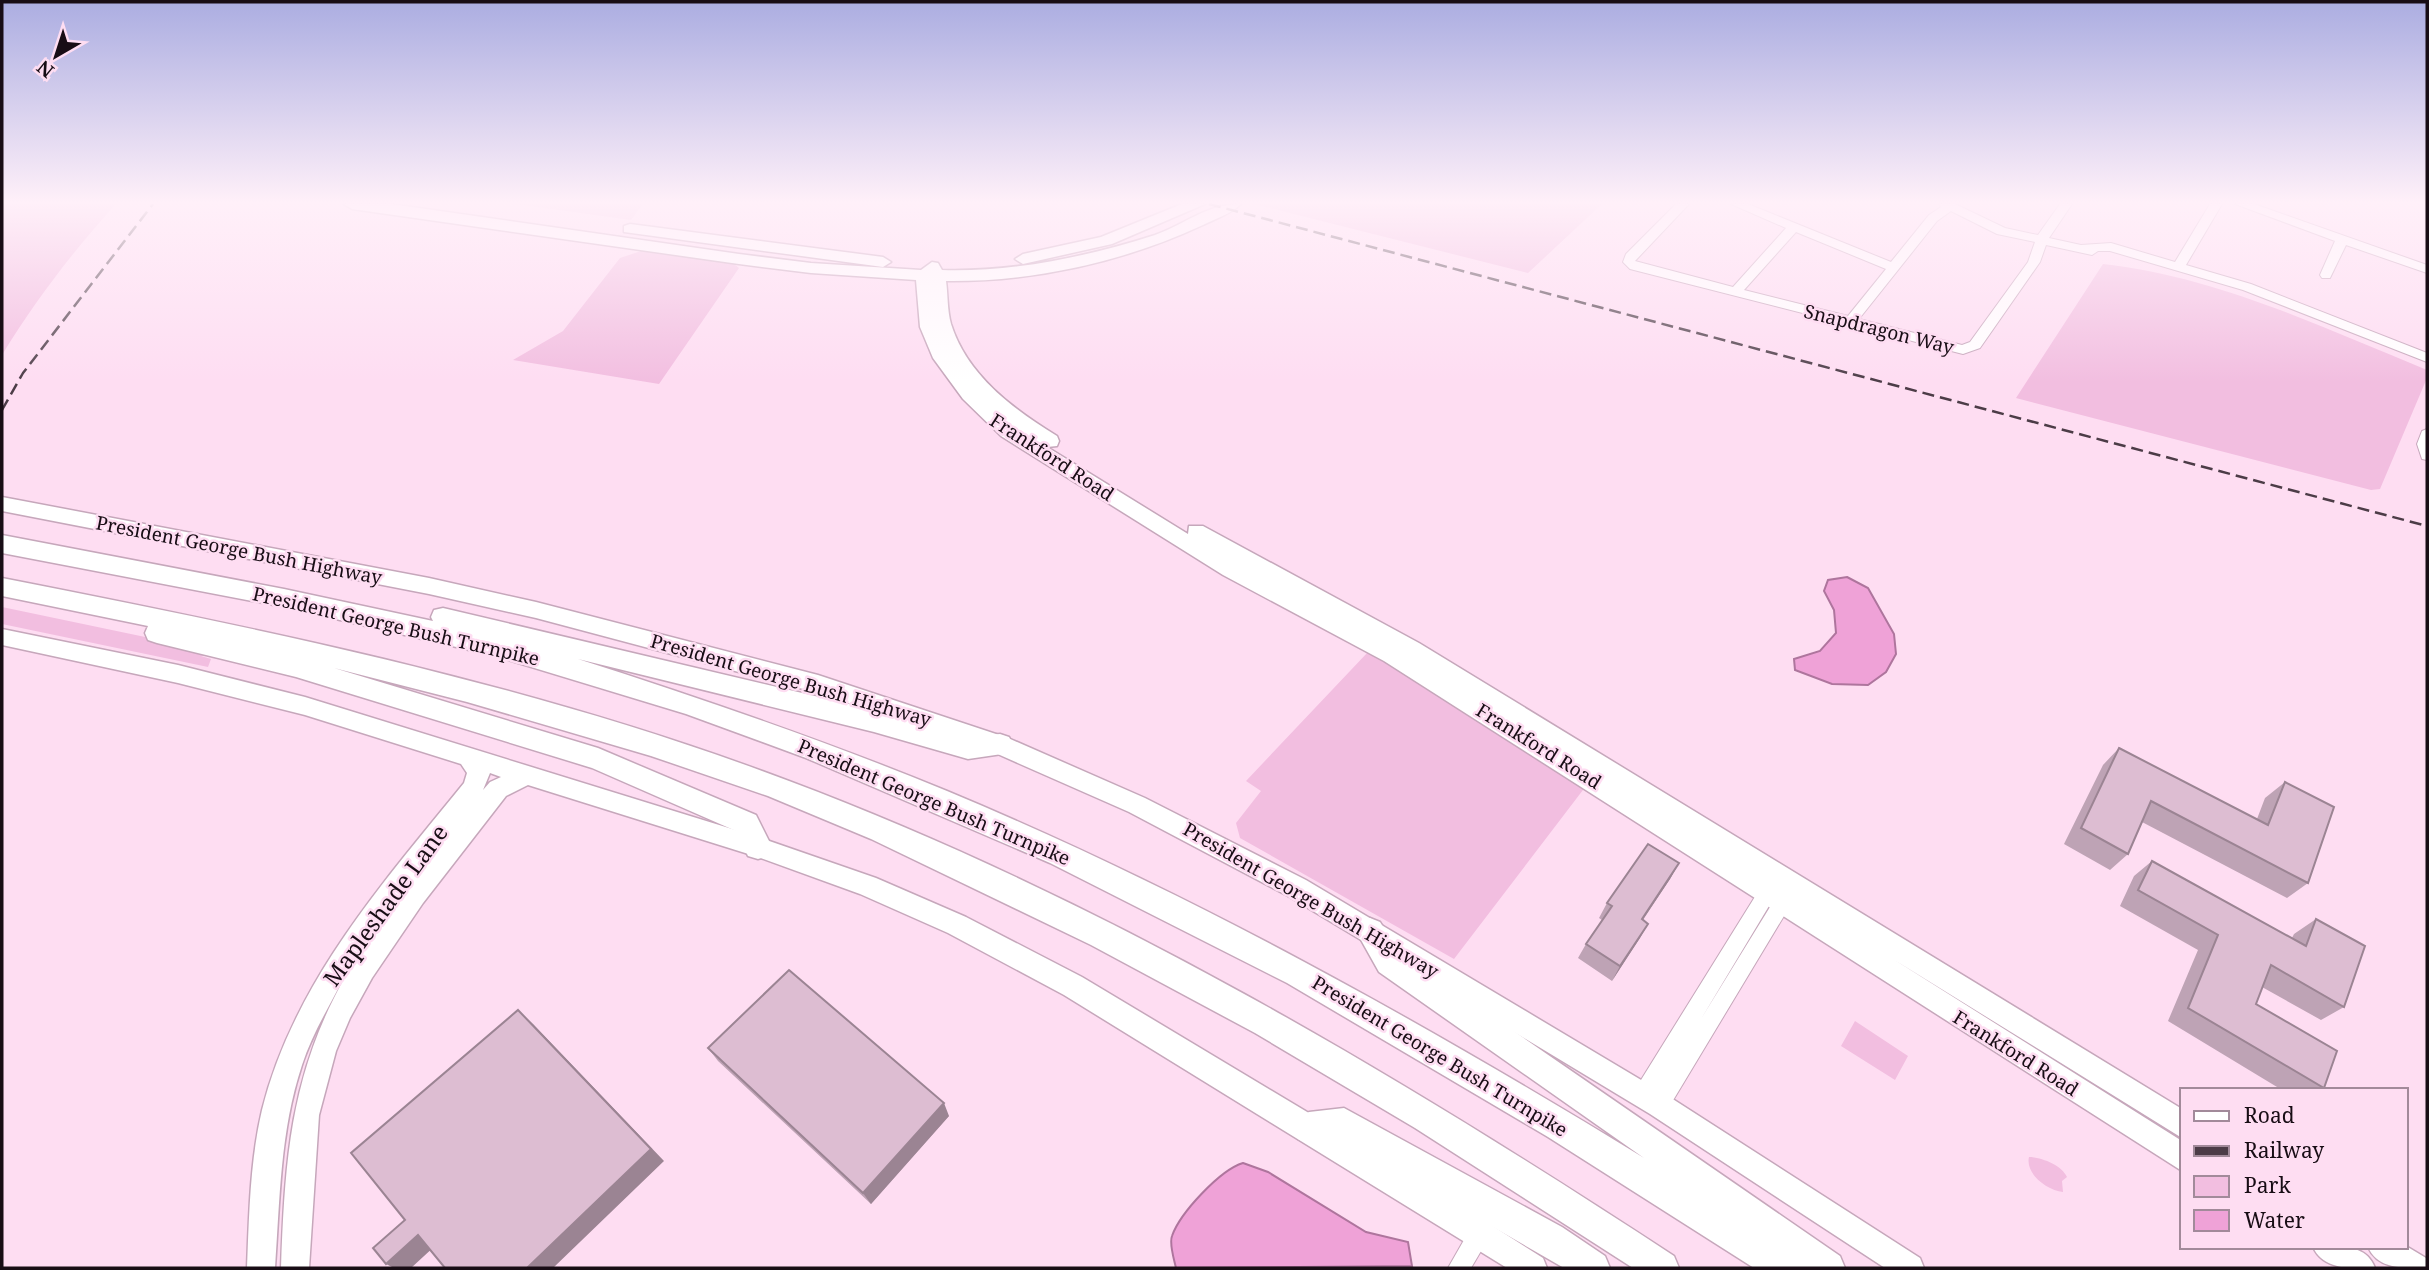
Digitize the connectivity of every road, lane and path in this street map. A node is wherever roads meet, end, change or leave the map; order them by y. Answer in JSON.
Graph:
{"nodes":[{"id":1,"x":787,"y":263,"type":"edge"},
{"id":2,"x":995,"y":263,"type":"edge"},
{"id":3,"x":1631,"y":263,"type":"edge"},
{"id":4,"x":1762,"y":263,"type":"edge"},
{"id":5,"x":1882,"y":263,"type":"edge"},
{"id":6,"x":1898,"y":263,"type":"edge"},
{"id":7,"x":2033,"y":263,"type":"edge"},
{"id":8,"x":2167,"y":263,"type":"edge"},
{"id":9,"x":2181,"y":263,"type":"edge"},
{"id":10,"x":2331,"y":263,"type":"edge"},
{"id":11,"x":2179,"y":266,"type":"junction"},
{"id":12,"x":1894,"y":268,"type":"junction"},
{"id":13,"x":932,"y":274,"type":"junction"},
{"id":14,"x":2326,"y":275,"type":"dead end"},
{"id":15,"x":1736,"y":292,"type":"junction"},
{"id":16,"x":1850,"y":322,"type":"junction"},
{"id":17,"x":2427,"y":358,"type":"edge"},
{"id":18,"x":2427,"y":433,"type":"edge"},
{"id":19,"x":2427,"y":455,"type":"edge"},
{"id":20,"x":2,"y":504,"type":"edge"},
{"id":21,"x":2,"y":544,"type":"edge"},
{"id":22,"x":2,"y":587,"type":"edge"},
{"id":23,"x":308,"y":603,"type":"junction"},
{"id":24,"x":89,"y":604,"type":"junction"},
{"id":25,"x":2,"y":637,"type":"edge"},
{"id":26,"x":1000,"y":745,"type":"junction"},
{"id":27,"x":468,"y":756,"type":"junction"},
{"id":28,"x":527,"y":775,"type":"junction"},
{"id":29,"x":758,"y":847,"type":"junction"},
{"id":30,"x":1781,"y":888,"type":"junction"},
{"id":31,"x":1370,"y":931,"type":"junction"},
{"id":32,"x":369,"y":939,"type":"junction"},
{"id":33,"x":1651,"y":1100,"type":"junction"},
{"id":34,"x":307,"y":1111,"type":"junction"},
{"id":35,"x":274,"y":1117,"type":"junction"},
{"id":36,"x":2180,"y":1123,"type":"edge"},
{"id":37,"x":1308,"y":1128,"type":"junction"},
{"id":38,"x":2180,"y":1156,"type":"edge"},
{"id":39,"x":1480,"y":1234,"type":"junction"},
{"id":40,"x":2330,"y":1249,"type":"edge"},
{"id":41,"x":2385,"y":1249,"type":"edge"},
{"id":42,"x":261,"y":1268,"type":"edge"},
{"id":43,"x":295,"y":1268,"type":"edge"},
{"id":44,"x":1459,"y":1268,"type":"edge"},
{"id":45,"x":1533,"y":1268,"type":"edge"},
{"id":46,"x":1593,"y":1268,"type":"edge"},
{"id":47,"x":1662,"y":1268,"type":"edge"},
{"id":48,"x":1783,"y":1268,"type":"edge"},
{"id":49,"x":1828,"y":1268,"type":"edge"},
{"id":50,"x":1910,"y":1268,"type":"edge"},
{"id":51,"x":2361,"y":1268,"type":"edge"},
{"id":52,"x":2416,"y":1268,"type":"edge"}],
"edges":[{"from":1,"to":13,"type":"main road"},
{"from":2,"to":13,"type":"main road"},
{"from":3,"to":15,"type":"street","name":"Snapdragon Way"},
{"from":4,"to":15,"type":"street"},
{"from":5,"to":12,"type":"street"},
{"from":6,"to":12,"type":"street"},
{"from":7,"to":16,"type":"street","name":"Snapdragon Way"},
{"from":8,"to":11,"type":"street"},
{"from":9,"to":11,"type":"street"},
{"from":10,"to":14,"type":"street"},
{"from":11,"to":17,"type":"street"},
{"from":12,"to":16,"type":"street"},
{"from":13,"to":30,"type":"main road","name":"Frankford Road"},
{"from":15,"to":16,"type":"street","name":"Snapdragon Way"},
{"from":18,"to":19,"type":"street"},
{"from":20,"to":26,"type":"main road","name":"President George Bush Highway"},
{"from":21,"to":23,"type":"highway","name":"President George Bush Turnpike"},
{"from":22,"to":24,"type":"highway"},
{"from":23,"to":26,"type":"highway"},
{"from":23,"to":48,"type":"highway","name":"President George Bush Turnpike"},
{"from":24,"to":29,"type":"highway"},
{"from":24,"to":47,"type":"highway"},
{"from":25,"to":27,"type":"main road"},
{"from":26,"to":31,"type":"main road","name":"President George Bush Highway"},
{"from":27,"to":28,"type":"main road"},
{"from":27,"to":32,"type":"main road","name":"Mapleshade Lane"},
{"from":28,"to":29,"type":"main road"},
{"from":28,"to":32,"type":"main road","name":"Mapleshade Lane"},
{"from":29,"to":37,"type":"main road"},
{"from":30,"to":33,"type":"street"},
{"from":30,"to":36,"type":"main road","name":"Frankford Road"},
{"from":30,"to":38,"type":"main road","name":"Frankford Road"},
{"from":31,"to":33,"type":"main road","name":"President George Bush Highway"},
{"from":31,"to":49,"type":"highway"},
{"from":32,"to":34,"type":"main road","name":"Mapleshade Lane"},
{"from":32,"to":35,"type":"main road","name":"Mapleshade Lane"},
{"from":33,"to":50,"type":"main road","name":"President George Bush Highway"},
{"from":34,"to":35,"type":"main road"},
{"from":34,"to":43,"type":"main road","name":"Mapleshade Lane"},
{"from":35,"to":42,"type":"main road","name":"Mapleshade Lane"},
{"from":37,"to":39,"type":"main road"},
{"from":37,"to":46,"type":"highway"},
{"from":39,"to":44,"type":"street"},
{"from":39,"to":45,"type":"main road"},
{"from":40,"to":51,"type":"main road"},
{"from":41,"to":52,"type":"main road"}]}
